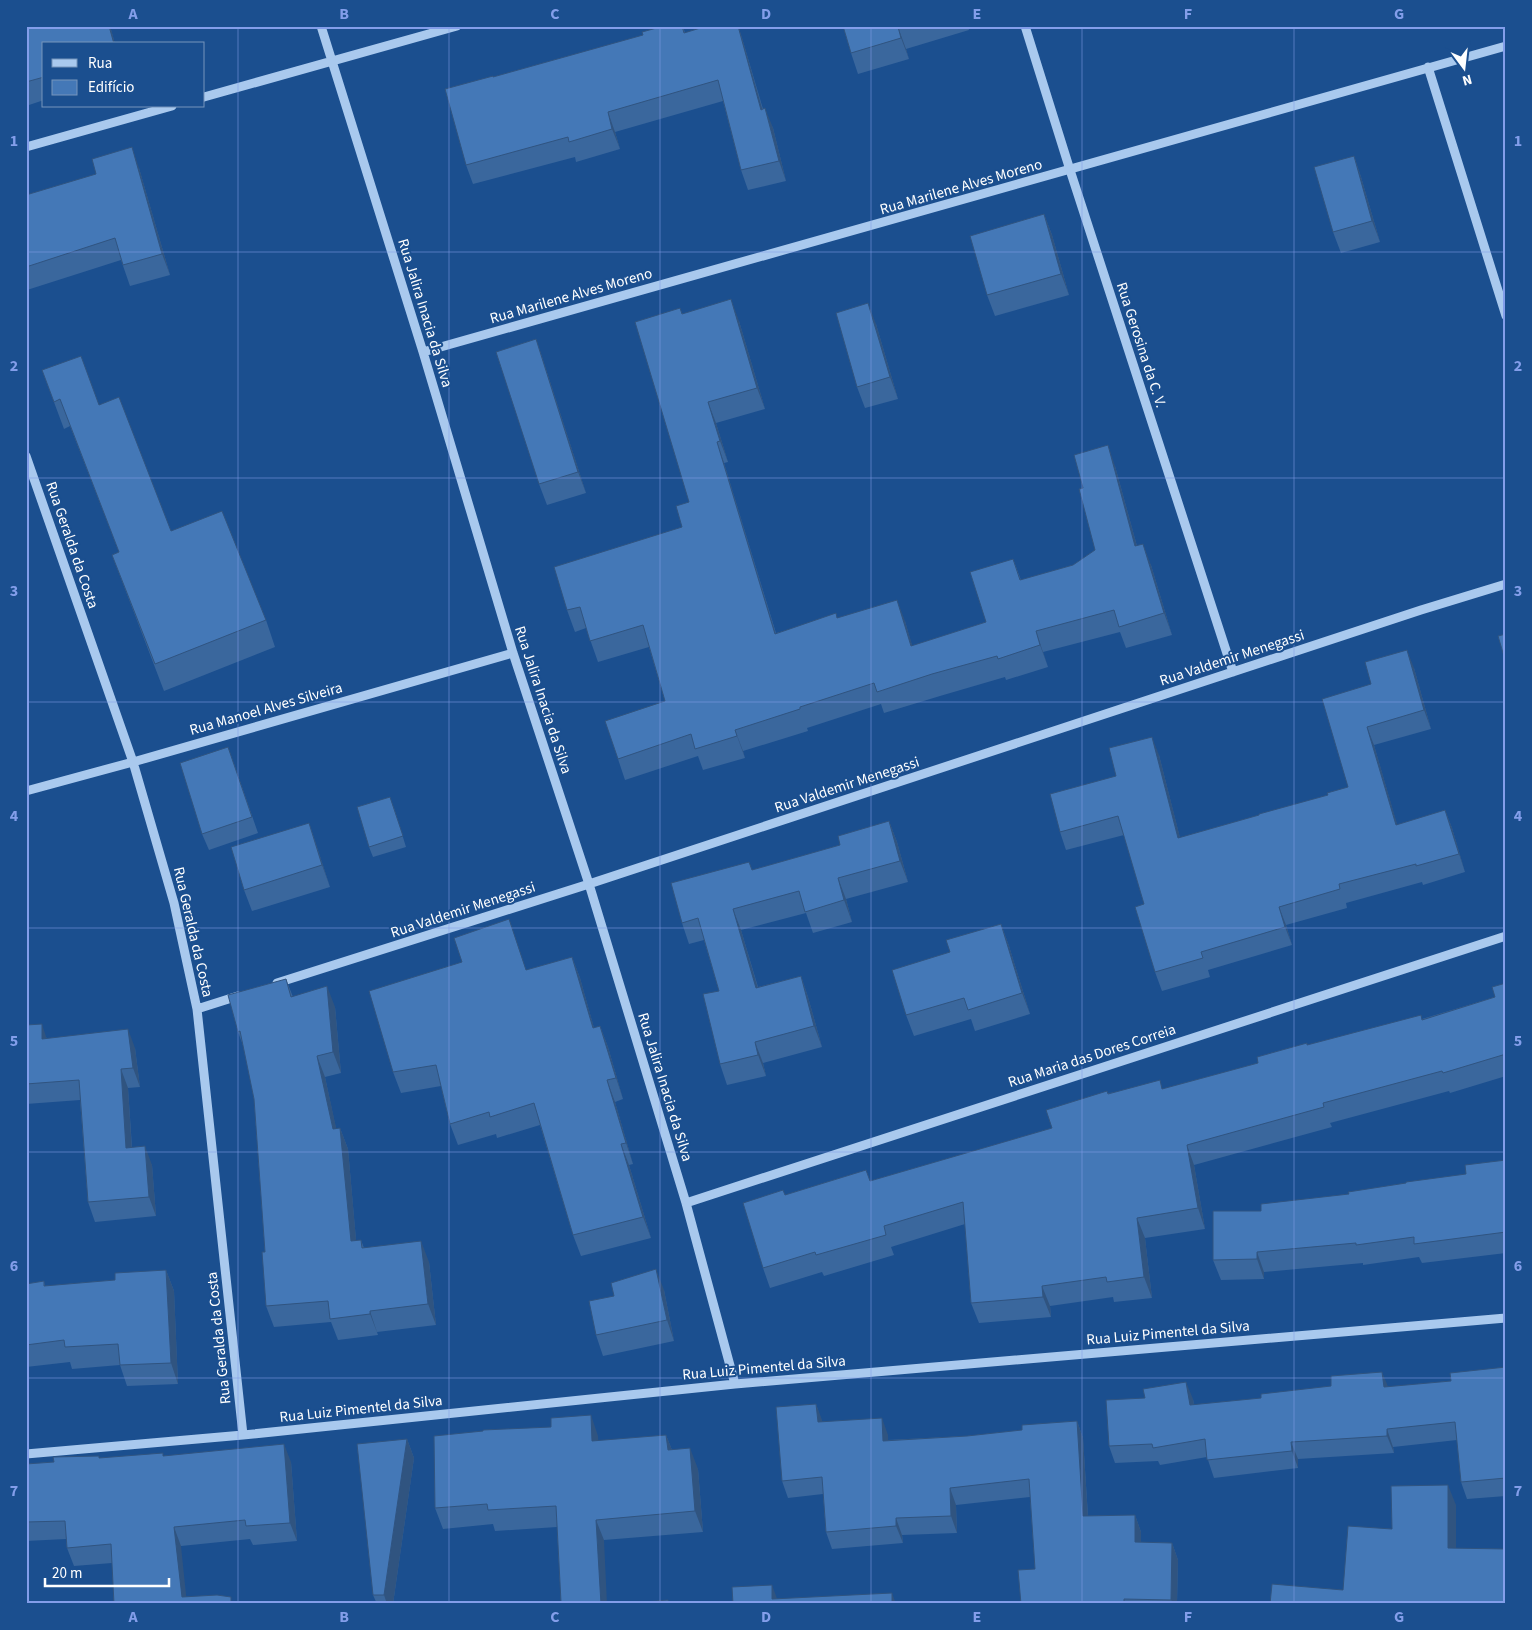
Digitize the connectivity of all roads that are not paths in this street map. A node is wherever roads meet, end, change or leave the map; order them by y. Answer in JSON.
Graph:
{"nodes":[{"id":1,"x":321,"y":26,"type":"edge"},
{"id":2,"x":457,"y":26,"type":"edge"},
{"id":3,"x":1025,"y":26,"type":"edge"},
{"id":4,"x":1506,"y":46,"type":"edge"},
{"id":5,"x":332,"y":61,"type":"junction"},
{"id":6,"x":1428,"y":67,"type":"junction"},
{"id":7,"x":205,"y":97,"type":"edge"},
{"id":8,"x":165,"y":108,"type":"edge"},
{"id":9,"x":26,"y":147,"type":"edge"},
{"id":10,"x":1070,"y":170,"type":"junction"},
{"id":11,"x":1506,"y":316,"type":"edge"},
{"id":12,"x":423,"y":352,"type":"junction"},
{"id":13,"x":26,"y":456,"type":"edge"},
{"id":14,"x":29,"y":470,"type":"edge"},
{"id":15,"x":1506,"y":584,"type":"edge"},
{"id":16,"x":513,"y":653,"type":"junction"},
{"id":17,"x":1233,"y":672,"type":"junction"},
{"id":18,"x":133,"y":762,"type":"junction"},
{"id":19,"x":26,"y":791,"type":"edge"},
{"id":20,"x":589,"y":884,"type":"junction"},
{"id":21,"x":1506,"y":936,"type":"edge"},
{"id":22,"x":272,"y":985,"type":"edge"},
{"id":23,"x":244,"y":994,"type":"edge"},
{"id":24,"x":197,"y":1009,"type":"junction"},
{"id":25,"x":686,"y":1203,"type":"junction"},
{"id":26,"x":1506,"y":1318,"type":"edge"},
{"id":27,"x":735,"y":1384,"type":"junction"},
{"id":28,"x":243,"y":1435,"type":"junction"},
{"id":29,"x":26,"y":1454,"type":"edge"}],
"edges":[{"from":1,"to":5,"type":"street","name":"Rua Jalira Inacia da Silva"},
{"from":2,"to":5,"type":"street"},
{"from":3,"to":10,"type":"street","name":"Rua Gerosina da C. V."},
{"from":4,"to":6,"type":"street","name":"Rua Marilene Alves Moreno"},
{"from":5,"to":7,"type":"street"},
{"from":5,"to":12,"type":"street","name":"Rua Jalira Inacia da Silva"},
{"from":6,"to":10,"type":"street","name":"Rua Marilene Alves Moreno"},
{"from":6,"to":11,"type":"street"},
{"from":8,"to":9,"type":"street"},
{"from":10,"to":12,"type":"street","name":"Rua Marilene Alves Moreno"},
{"from":10,"to":17,"type":"street","name":"Rua Gerosina da C. V."},
{"from":12,"to":16,"type":"street","name":"Rua Jalira Inacia da Silva"},
{"from":13,"to":14,"type":"street","name":"Rua Geralda da Costa"},
{"from":14,"to":18,"type":"street","name":"Rua Geralda da Costa"},
{"from":15,"to":17,"type":"street","name":"Rua Valdemir Menegassi"},
{"from":16,"to":18,"type":"street","name":"Rua Manoel Alves Silveira"},
{"from":16,"to":20,"type":"street","name":"Rua Jalira Inacia da Silva"},
{"from":17,"to":20,"type":"street","name":"Rua Valdemir Menegassi"},
{"from":18,"to":19,"type":"street","name":"Rua Manoel Alves Silveira"},
{"from":18,"to":24,"type":"street","name":"Rua Geralda da Costa"},
{"from":20,"to":22,"type":"street","name":"Rua Valdemir Menegassi"},
{"from":20,"to":25,"type":"street","name":"Rua Jalira Inacia da Silva"},
{"from":21,"to":25,"type":"street","name":"Rua Maria das Dores Correia"},
{"from":23,"to":24,"type":"street"},
{"from":24,"to":28,"type":"street","name":"Rua Geralda da Costa"},
{"from":25,"to":27,"type":"street","name":"Rua Jalira Inacia da Silva"},
{"from":26,"to":27,"type":"street","name":"Rua Luiz Pimentel da Silva"},
{"from":27,"to":28,"type":"street","name":"Rua Luiz Pimentel da Silva"},
{"from":28,"to":29,"type":"street","name":"Rua Luiz Pimentel da Silva"}]}
